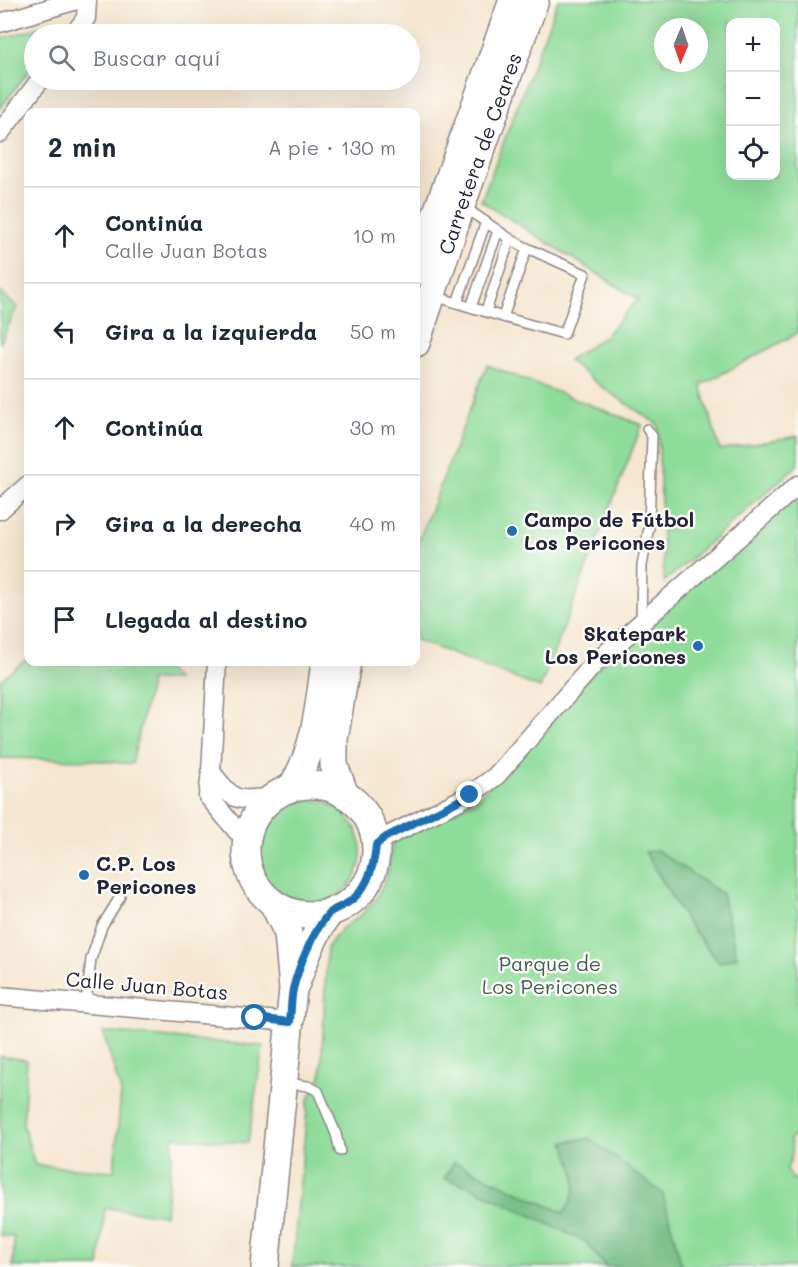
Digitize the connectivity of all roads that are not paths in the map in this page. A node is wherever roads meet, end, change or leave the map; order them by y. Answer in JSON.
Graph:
{"nodes":[{"id":1,"x":76,"y":0,"type":"edge"},
{"id":2,"x":87,"y":0,"type":"edge"},
{"id":3,"x":508,"y":0,"type":"edge"},
{"id":4,"x":513,"y":0,"type":"edge"},
{"id":5,"x":535,"y":0,"type":"edge"},
{"id":6,"x":38,"y":5,"type":"edge"},
{"id":7,"x":0,"y":23,"type":"edge"},
{"id":8,"x":82,"y":24,"type":"edge"},
{"id":9,"x":502,"y":30,"type":"junction"},
{"id":10,"x":32,"y":90,"type":"edge"},
{"id":11,"x":0,"y":133,"type":"edge"},
{"id":12,"x":461,"y":206,"type":"junction"},
{"id":13,"x":486,"y":222,"type":"junction"},
{"id":14,"x":498,"y":231,"type":"junction"},
{"id":15,"x":510,"y":239,"type":"junction"},
{"id":16,"x":527,"y":248,"type":"junction"},
{"id":17,"x":420,"y":260,"type":"edge"},
{"id":18,"x":431,"y":295,"type":"junction"},
{"id":19,"x":457,"y":303,"type":"junction"},
{"id":20,"x":471,"y":307,"type":"junction"},
{"id":21,"x":486,"y":311,"type":"junction"},
{"id":22,"x":503,"y":316,"type":"junction"},
{"id":23,"x":420,"y":330,"type":"edge"},
{"id":24,"x":647,"y":429,"type":"dead end"},
{"id":25,"x":798,"y":485,"type":"edge"},
{"id":26,"x":24,"y":489,"type":"edge"},
{"id":27,"x":0,"y":510,"type":"edge"},
{"id":28,"x":641,"y":622,"type":"junction"},
{"id":29,"x":217,"y":666,"type":"edge"},
{"id":30,"x":325,"y":666,"type":"edge"},
{"id":31,"x":346,"y":666,"type":"edge"},
{"id":32,"x":211,"y":772,"type":"junction"},
{"id":33,"x":282,"y":792,"type":"junction"},
{"id":34,"x":345,"y":795,"type":"junction"},
{"id":35,"x":247,"y":838,"type":"junction"},
{"id":36,"x":381,"y":841,"type":"junction"},
{"id":37,"x":120,"y":897,"type":"dead end"},
{"id":38,"x":274,"y":905,"type":"junction"},
{"id":39,"x":331,"y":911,"type":"junction"},
{"id":40,"x":293,"y":989,"type":"junction"},
{"id":41,"x":0,"y":996,"type":"edge"},
{"id":42,"x":86,"y":1003,"type":"junction"},
{"id":43,"x":290,"y":1022,"type":"junction"},
{"id":44,"x":283,"y":1083,"type":"junction"},
{"id":45,"x":340,"y":1151,"type":"dead end"},
{"id":46,"x":265,"y":1267,"type":"edge"}],
"edges":[{"from":1,"to":6,"type":"street"},
{"from":2,"to":8,"type":"street"},
{"from":3,"to":9,"type":"street"},
{"from":4,"to":9,"type":"main road","name":"Carretera de Ceares"},
{"from":5,"to":12,"type":"main road","name":"Carretera de Ceares"},
{"from":6,"to":7,"type":"street"},
{"from":9,"to":17,"type":"main road","name":"Carretera de Ceares"},
{"from":10,"to":11,"type":"street"},
{"from":12,"to":13,"type":"lane"},
{"from":12,"to":18,"type":"main road","name":"Carretera de Ceares"},
{"from":13,"to":14,"type":"lane"},
{"from":13,"to":19,"type":"lane"},
{"from":14,"to":15,"type":"lane"},
{"from":14,"to":20,"type":"lane"},
{"from":15,"to":16,"type":"lane"},
{"from":15,"to":21,"type":"lane"},
{"from":16,"to":22,"type":"lane"},
{"from":16,"to":22,"type":"lane"},
{"from":18,"to":19,"type":"lane"},
{"from":18,"to":23,"type":"main road","name":"Carretera de Ceares"},
{"from":19,"to":20,"type":"lane"},
{"from":20,"to":21,"type":"lane"},
{"from":21,"to":22,"type":"lane"},
{"from":24,"to":28,"type":"lane"},
{"from":25,"to":28,"type":"street"},
{"from":26,"to":27,"type":"street"},
{"from":28,"to":36,"type":"street"},
{"from":29,"to":32,"type":"street"},
{"from":30,"to":33,"type":"main road"},
{"from":31,"to":34,"type":"main road"},
{"from":32,"to":33,"type":"street"},
{"from":32,"to":35,"type":"street"},
{"from":33,"to":34,"type":"main road"},
{"from":33,"to":35,"type":"main road"},
{"from":34,"to":36,"type":"main road"},
{"from":35,"to":38,"type":"main road"},
{"from":36,"to":39,"type":"main road"},
{"from":37,"to":42,"type":"lane"},
{"from":38,"to":39,"type":"main road"},
{"from":38,"to":40,"type":"main road"},
{"from":39,"to":40,"type":"main road"},
{"from":40,"to":43,"type":"main road"},
{"from":41,"to":42,"type":"street","name":"Calle Juan Botas"},
{"from":42,"to":43,"type":"street","name":"Calle Juan Botas"},
{"from":43,"to":44,"type":"main road"},
{"from":44,"to":45,"type":"lane"},
{"from":44,"to":46,"type":"main road"}]}
